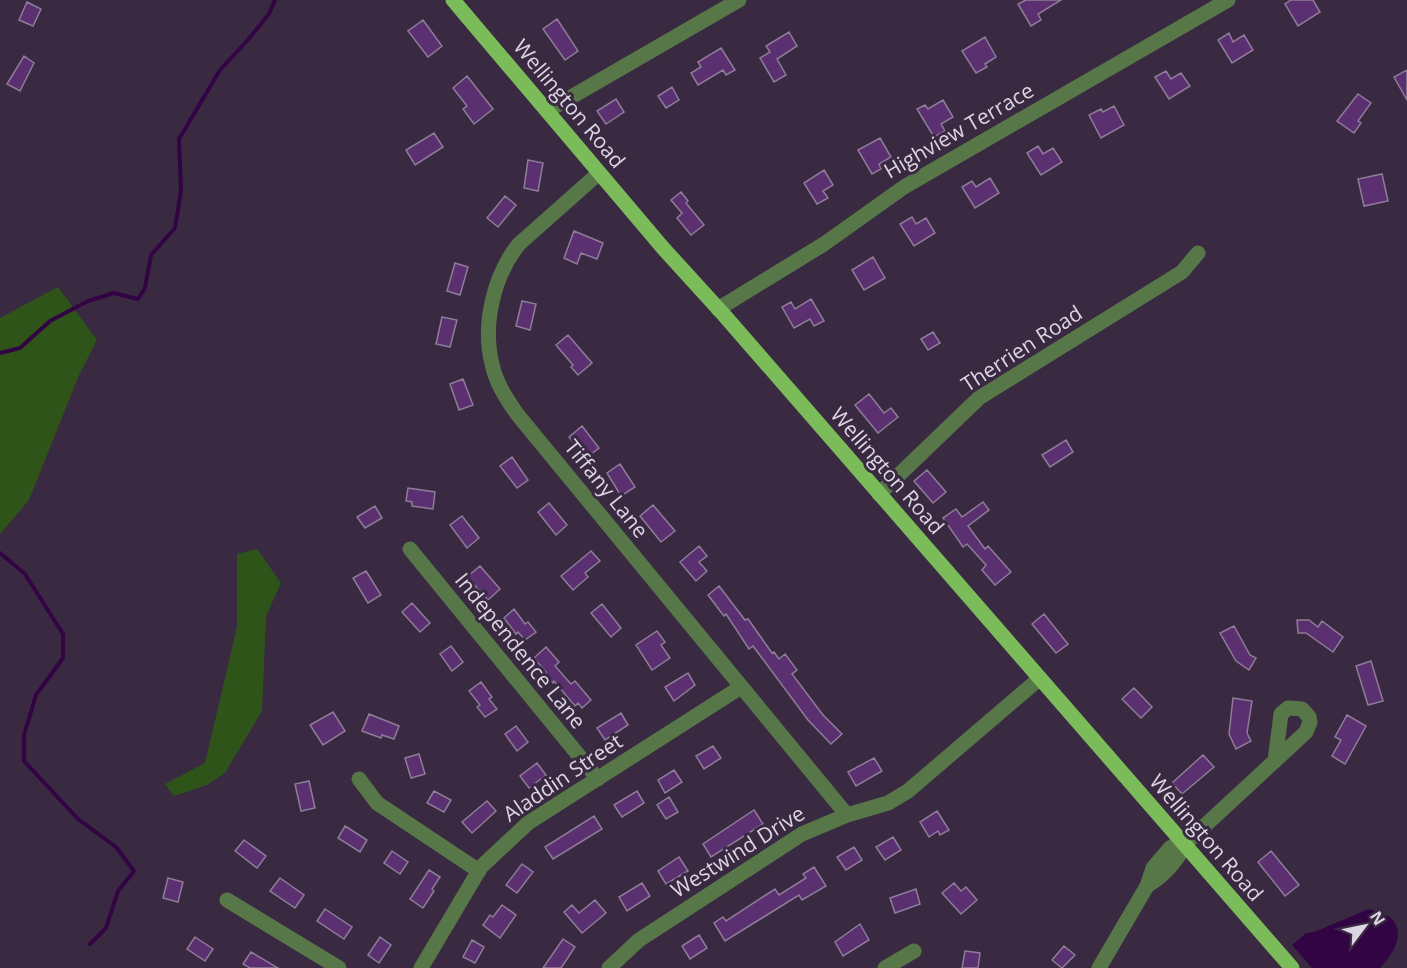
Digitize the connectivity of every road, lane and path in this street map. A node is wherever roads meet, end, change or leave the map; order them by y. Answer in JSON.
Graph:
{"nodes":[{"id":1,"x":453,"y":0,"type":"edge"},
{"id":2,"x":739,"y":0,"type":"edge"},
{"id":3,"x":1228,"y":0,"type":"edge"},
{"id":4,"x":547,"y":111,"type":"junction"},
{"id":5,"x":599,"y":173,"type":"junction"},
{"id":6,"x":1198,"y":253,"type":"dead end"},
{"id":7,"x":718,"y":309,"type":"junction"},
{"id":8,"x":879,"y":494,"type":"junction"},
{"id":9,"x":410,"y":549,"type":"dead end"},
{"id":10,"x":1039,"y":679,"type":"junction"},
{"id":11,"x":741,"y":687,"type":"junction"},
{"id":12,"x":1275,"y":761,"type":"dead end"},
{"id":13,"x":359,"y":779,"type":"dead end"},
{"id":14,"x":598,"y":779,"type":"junction"},
{"id":15,"x":847,"y":815,"type":"junction"},
{"id":16,"x":1185,"y":844,"type":"junction"},
{"id":17,"x":479,"y":871,"type":"junction"},
{"id":18,"x":227,"y":900,"type":"dead end"},
{"id":19,"x":914,"y":951,"type":"dead end"},
{"id":20,"x":339,"y":968,"type":"edge"},
{"id":21,"x":421,"y":968,"type":"edge"},
{"id":22,"x":609,"y":968,"type":"edge"},
{"id":23,"x":885,"y":968,"type":"edge"},
{"id":24,"x":1098,"y":968,"type":"edge"},
{"id":25,"x":1292,"y":968,"type":"edge"}],
"edges":[{"from":1,"to":4,"type":"main road","name":"Wellington Road"},
{"from":2,"to":4,"type":"street"},
{"from":3,"to":7,"type":"street","name":"Highview Terrace"},
{"from":4,"to":5,"type":"main road","name":"Wellington Road"},
{"from":5,"to":7,"type":"main road","name":"Wellington Road"},
{"from":5,"to":11,"type":"street","name":"Tiffany Lane"},
{"from":6,"to":8,"type":"street","name":"Therrien Road"},
{"from":7,"to":8,"type":"main road","name":"Wellington Road"},
{"from":8,"to":10,"type":"main road","name":"Wellington Road"},
{"from":9,"to":14,"type":"street","name":"Independence Lane"},
{"from":10,"to":15,"type":"street","name":"Westwind Drive"},
{"from":10,"to":16,"type":"main road","name":"Wellington Road"},
{"from":11,"to":14,"type":"street","name":"Aladdin Street"},
{"from":11,"to":15,"type":"street","name":"Tiffany Lane"},
{"from":12,"to":16,"type":"street"},
{"from":13,"to":17,"type":"street"},
{"from":14,"to":17,"type":"street","name":"Aladdin Street"},
{"from":15,"to":22,"type":"street","name":"Westwind Drive"},
{"from":16,"to":24,"type":"street"},
{"from":16,"to":25,"type":"main road","name":"Wellington Road"},
{"from":17,"to":21,"type":"street","name":"Aladdin Street"},
{"from":18,"to":20,"type":"street"},
{"from":19,"to":23,"type":"street"}]}
